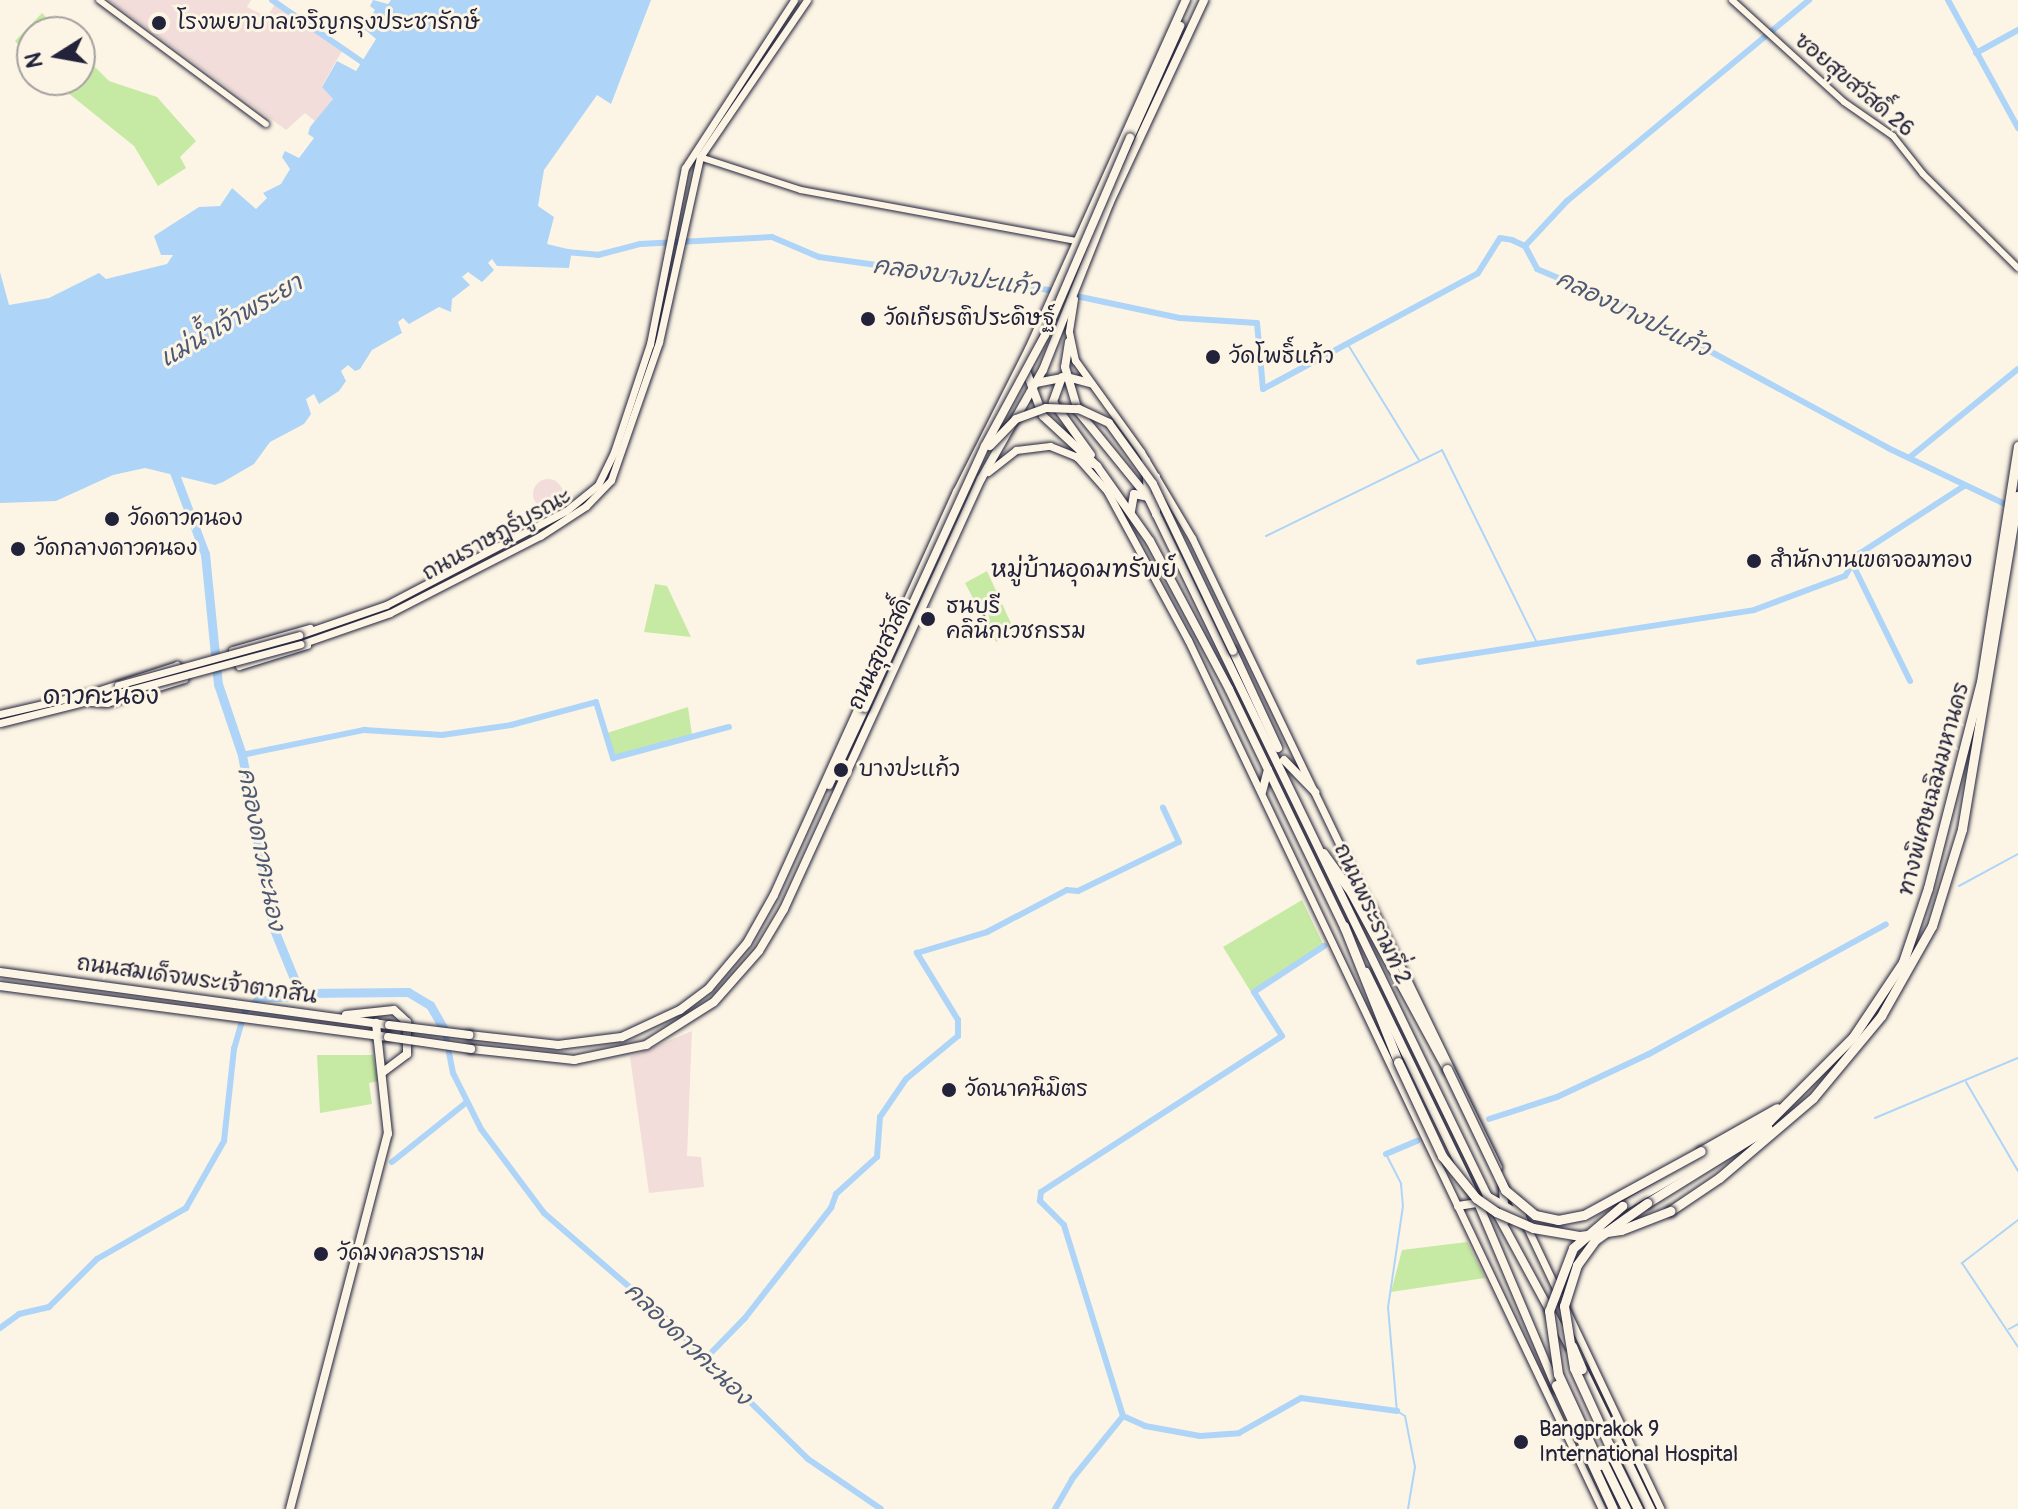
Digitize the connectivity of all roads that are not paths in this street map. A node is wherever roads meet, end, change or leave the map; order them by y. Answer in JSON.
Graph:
{"nodes":[{"id":1,"x":99,"y":0,"type":"edge"},
{"id":2,"x":794,"y":0,"type":"edge"},
{"id":3,"x":807,"y":0,"type":"edge"},
{"id":4,"x":1188,"y":0,"type":"edge"},
{"id":5,"x":1204,"y":0,"type":"edge"},
{"id":6,"x":1732,"y":0,"type":"edge"},
{"id":7,"x":725,"y":108,"type":"junction"},
{"id":8,"x":266,"y":124,"type":"dead end"},
{"id":9,"x":692,"y":152,"type":"junction"},
{"id":10,"x":700,"y":157,"type":"junction"},
{"id":11,"x":1077,"y":241,"type":"junction"},
{"id":12,"x":2018,"y":268,"type":"edge"},
{"id":13,"x":1074,"y":297,"type":"junction"},
{"id":14,"x":1069,"y":342,"type":"junction"},
{"id":15,"x":1029,"y":349,"type":"junction"},
{"id":16,"x":1050,"y":356,"type":"junction"},
{"id":17,"x":1024,"y":359,"type":"junction"},
{"id":18,"x":1064,"y":377,"type":"junction"},
{"id":19,"x":1090,"y":383,"type":"junction"},
{"id":20,"x":1032,"y":387,"type":"junction"},
{"id":21,"x":1005,"y":393,"type":"junction"},
{"id":22,"x":634,"y":404,"type":"junction"},
{"id":23,"x":1000,"y":404,"type":"junction"},
{"id":24,"x":1021,"y":414,"type":"junction"},
{"id":25,"x":1103,"y":444,"type":"junction"},
{"id":26,"x":2018,"y":446,"type":"edge"},
{"id":27,"x":1089,"y":451,"type":"junction"},
{"id":28,"x":1077,"y":457,"type":"junction"},
{"id":29,"x":1146,"y":461,"type":"junction"},
{"id":30,"x":1097,"y":466,"type":"junction"},
{"id":31,"x":978,"y":475,"type":"junction"},
{"id":32,"x":1156,"y":477,"type":"junction"},
{"id":33,"x":2018,"y":496,"type":"edge"},
{"id":34,"x":1148,"y":497,"type":"junction"},
{"id":35,"x":1131,"y":512,"type":"junction"},
{"id":36,"x":1156,"y":514,"type":"junction"},
{"id":37,"x":427,"y":589,"type":"junction"},
{"id":38,"x":319,"y":627,"type":"junction"},
{"id":39,"x":323,"y":636,"type":"junction"},
{"id":40,"x":300,"y":639,"type":"junction"},
{"id":41,"x":118,"y":689,"type":"junction"},
{"id":42,"x":94,"y":692,"type":"junction"},
{"id":43,"x":91,"y":702,"type":"junction"},
{"id":44,"x":0,"y":714,"type":"edge"},
{"id":45,"x":0,"y":723,"type":"edge"},
{"id":46,"x":1284,"y":760,"type":"junction"},
{"id":47,"x":1268,"y":770,"type":"junction"},
{"id":48,"x":1262,"y":792,"type":"junction"},
{"id":49,"x":1315,"y":792,"type":"junction"},
{"id":50,"x":1305,"y":814,"type":"junction"},
{"id":51,"x":811,"y":817,"type":"junction"},
{"id":52,"x":1323,"y":853,"type":"junction"},
{"id":53,"x":1360,"y":889,"type":"junction"},
{"id":54,"x":1344,"y":926,"type":"junction"},
{"id":55,"x":0,"y":972,"type":"edge"},
{"id":56,"x":718,"y":978,"type":"junction"},
{"id":57,"x":0,"y":986,"type":"edge"},
{"id":58,"x":728,"y":989,"type":"junction"},
{"id":59,"x":337,"y":1017,"type":"junction"},
{"id":60,"x":376,"y":1023,"type":"junction"},
{"id":61,"x":389,"y":1025,"type":"joint"},
{"id":62,"x":1427,"y":1027,"type":"junction"},
{"id":63,"x":376,"y":1036,"type":"junction"},
{"id":64,"x":388,"y":1037,"type":"joint"},
{"id":65,"x":382,"y":1073,"type":"junction"},
{"id":66,"x":1824,"y":1083,"type":"junction"},
{"id":67,"x":1791,"y":1101,"type":"junction"},
{"id":68,"x":1503,"y":1178,"type":"junction"},
{"id":69,"x":1487,"y":1195,"type":"junction"},
{"id":70,"x":1478,"y":1203,"type":"junction"},
{"id":71,"x":1504,"y":1205,"type":"junction"},
{"id":72,"x":1458,"y":1206,"type":"junction"},
{"id":73,"x":1522,"y":1216,"type":"junction"},
{"id":74,"x":1506,"y":1230,"type":"junction"},
{"id":75,"x":1564,"y":1287,"type":"junction"},
{"id":76,"x":290,"y":1509,"type":"edge"},
{"id":77,"x":1602,"y":1509,"type":"edge"},
{"id":78,"x":1619,"y":1509,"type":"edge"},
{"id":79,"x":1639,"y":1509,"type":"edge"},
{"id":80,"x":1649,"y":1509,"type":"edge"},
{"id":81,"x":1661,"y":1509,"type":"edge"}],
"edges":[{"from":1,"to":8,"type":"street"},
{"from":2,"to":7,"type":"main road","name":"ถนนราษฎร์บูรณะ"},
{"from":3,"to":7,"type":"main road","name":"ถนนราษฎร์บูรณะ"},
{"from":4,"to":11,"type":"main road","name":"ถนนสุขสวัสดิ์"},
{"from":4,"to":31,"type":"main road","bridge":true},
{"from":5,"to":13,"type":"main road","name":"ถนนสุขสวัสดิ์"},
{"from":6,"to":12,"type":"street","name":"ซอยสุขสวัสดิ์ 26"},
{"from":7,"to":9,"type":"main road","name":"ถนนราษฎร์บูรณะ"},
{"from":7,"to":10,"type":"main road","name":"ถนนราษฎร์บูรณะ"},
{"from":9,"to":10,"type":"main road"},
{"from":9,"to":22,"type":"main road","name":"ถนนราษฎร์บูรณะ"},
{"from":10,"to":11,"type":"street"},
{"from":10,"to":22,"type":"main road","name":"ถนนราษฎร์บูรณะ"},
{"from":11,"to":15,"type":"main road","name":"ถนนสุขสวัสดิ์"},
{"from":13,"to":14,"type":"main road","name":"ถนนพระรามที่ 2"},
{"from":13,"to":16,"type":"main road","name":"ถนนสุขสวัสดิ์"},
{"from":14,"to":18,"type":"main road","name":"ถนนพระรามที่ 2"},
{"from":14,"to":19,"type":"main road","name":"ถนนพระรามที่ 2"},
{"from":15,"to":16,"type":"main road"},
{"from":15,"to":17,"type":"main road","name":"ถนนสุขสวัสดิ์"},
{"from":16,"to":20,"type":"main road","name":"ถนนสุขสวัสดิ์"},
{"from":17,"to":20,"type":"main road","name":"ถนนพระรามที่ 2"},
{"from":17,"to":21,"type":"main road","name":"ถนนสุขสวัสดิ์"},
{"from":18,"to":19,"type":"main road"},
{"from":18,"to":20,"type":"main road"},
{"from":18,"to":25,"type":"main road","name":"ถนนพระรามที่ 2"},
{"from":18,"to":27,"type":"main road"},
{"from":19,"to":29,"type":"main road","name":"ถนนพระรามที่ 2"},
{"from":20,"to":21,"type":"main road"},
{"from":20,"to":24,"type":"main road","name":"ถนนสุขสวัสดิ์"},
{"from":20,"to":30,"type":"main road","name":"ถนนพระรามที่ 2"},
{"from":21,"to":23,"type":"main road","name":"ถนนสุขสวัสดิ์"},
{"from":22,"to":37,"type":"main road","name":"ถนนราษฎร์บูรณะ"},
{"from":23,"to":24,"type":"main road"},
{"from":23,"to":51,"type":"main road","name":"ถนนสุขสวัสดิ์"},
{"from":24,"to":31,"type":"main road","name":"ถนนสุขสวัสดิ์"},
{"from":25,"to":27,"type":"main road"},
{"from":25,"to":34,"type":"main road","name":"ถนนพระรามที่ 2"},
{"from":26,"to":67,"type":"highway","name":"ทางพิเศษเฉลิมมหานคร"},
{"from":27,"to":30,"type":"main road"},
{"from":28,"to":30,"type":"main road"},
{"from":28,"to":31,"type":"main road"},
{"from":28,"to":48,"type":"main road"},
{"from":29,"to":32,"type":"main road","name":"ถนนพระรามที่ 2"},
{"from":29,"to":34,"type":"main road"},
{"from":30,"to":35,"type":"main road","name":"ถนนพระรามที่ 2"},
{"from":31,"to":46,"type":"main road","bridge":true},
{"from":31,"to":51,"type":"main road","bridge":true},
{"from":31,"to":58,"type":"main road","name":"ถนนสุขสวัสดิ์"},
{"from":32,"to":36,"type":"main road"},
{"from":32,"to":49,"type":"main road","name":"ถนนพระรามที่ 2"},
{"from":33,"to":66,"type":"highway","name":"ทางพิเศษเฉลิมมหานคร"},
{"from":34,"to":35,"type":"main road"},
{"from":34,"to":36,"type":"main road","name":"ถนนพระรามที่ 2"},
{"from":35,"to":47,"type":"main road","name":"ถนนพระรามที่ 2"},
{"from":36,"to":50,"type":"main road","name":"ถนนพระรามที่ 2"},
{"from":37,"to":38,"type":"main road","name":"ถนนราษฎร์บูรณะ"},
{"from":37,"to":39,"type":"main road","name":"ถนนราษฎร์บูรณะ"},
{"from":38,"to":39,"type":"main road"},
{"from":38,"to":40,"type":"main road","name":"ถนนราษฎร์บูรณะ"},
{"from":39,"to":40,"type":"main road","name":"ถนนราษฎร์บูรณะ"},
{"from":40,"to":41,"type":"main road","name":"ถนนราษฎร์บูรณะ","bridge":true},
{"from":41,"to":42,"type":"main road"},
{"from":41,"to":43,"type":"main road"},
{"from":42,"to":43,"type":"main road"},
{"from":42,"to":44,"type":"main road"},
{"from":43,"to":45,"type":"main road"},
{"from":46,"to":49,"type":"main road"},
{"from":46,"to":50,"type":"main road"},
{"from":47,"to":48,"type":"main road"},
{"from":47,"to":54,"type":"main road","name":"ถนนพระรามที่ 2"},
{"from":48,"to":72,"type":"main road"},
{"from":49,"to":53,"type":"main road","name":"ถนนพระรามที่ 2"},
{"from":50,"to":52,"type":"main road","name":"ถนนพระรามที่ 2"},
{"from":51,"to":56,"type":"main road","name":"ถนนสุขสวัสดิ์"},
{"from":52,"to":62,"type":"highway"},
{"from":52,"to":69,"type":"main road","name":"ถนนพระรามที่ 2"},
{"from":53,"to":62,"type":"highway"},
{"from":53,"to":68,"type":"main road","name":"ถนนพระรามที่ 2"},
{"from":54,"to":66,"type":"highway","bridge":true},
{"from":54,"to":70,"type":"main road","name":"ถนนพระรามที่ 2"},
{"from":55,"to":59,"type":"main road","name":"ถนนสมเด็จพระเจ้าตากสิน"},
{"from":56,"to":58,"type":"main road"},
{"from":56,"to":61,"type":"main road","name":"ถนนสุขสวัสดิ์","bridge":true},
{"from":57,"to":63,"type":"main road","name":"ถนนสมเด็จพระเจ้าตากสิน"},
{"from":58,"to":64,"type":"main road","name":"ถนนสุขสวัสดิ์","bridge":true},
{"from":59,"to":60,"type":"main road","name":"ถนนสมเด็จพระเจ้าตากสิน"},
{"from":59,"to":65,"type":"main road"},
{"from":60,"to":61,"type":"main road","name":"ถนนสมเด็จพระเจ้าตากสิน"},
{"from":60,"to":63,"type":"main road"},
{"from":62,"to":67,"type":"highway","bridge":true},
{"from":63,"to":64,"type":"main road","name":"ถนนสมเด็จพระเจ้าตากสิน"},
{"from":63,"to":65,"type":"main road"},
{"from":65,"to":76,"type":"main road"},
{"from":66,"to":79,"type":"highway","bridge":true},
{"from":67,"to":78,"type":"highway","bridge":true},
{"from":68,"to":71,"type":"main road"},
{"from":68,"to":73,"type":"main road","name":"ถนนพระรามที่ 2"},
{"from":69,"to":71,"type":"main road"},
{"from":69,"to":74,"type":"main road","name":"ถนนพระรามที่ 2"},
{"from":70,"to":72,"type":"main road"},
{"from":70,"to":78,"type":"main road","name":"ถนนพระรามที่ 2"},
{"from":71,"to":73,"type":"main road"},
{"from":71,"to":74,"type":"main road"},
{"from":72,"to":77,"type":"main road"},
{"from":73,"to":81,"type":"main road","name":"ถนนพระรามที่ 2"},
{"from":74,"to":80,"type":"main road","name":"ถนนพระรามที่ 2"},
{"from":75,"to":78,"type":"highway","bridge":true},
{"from":75,"to":79,"type":"highway","bridge":true},
{"from":75,"to":80,"type":"highway","bridge":true}]}
